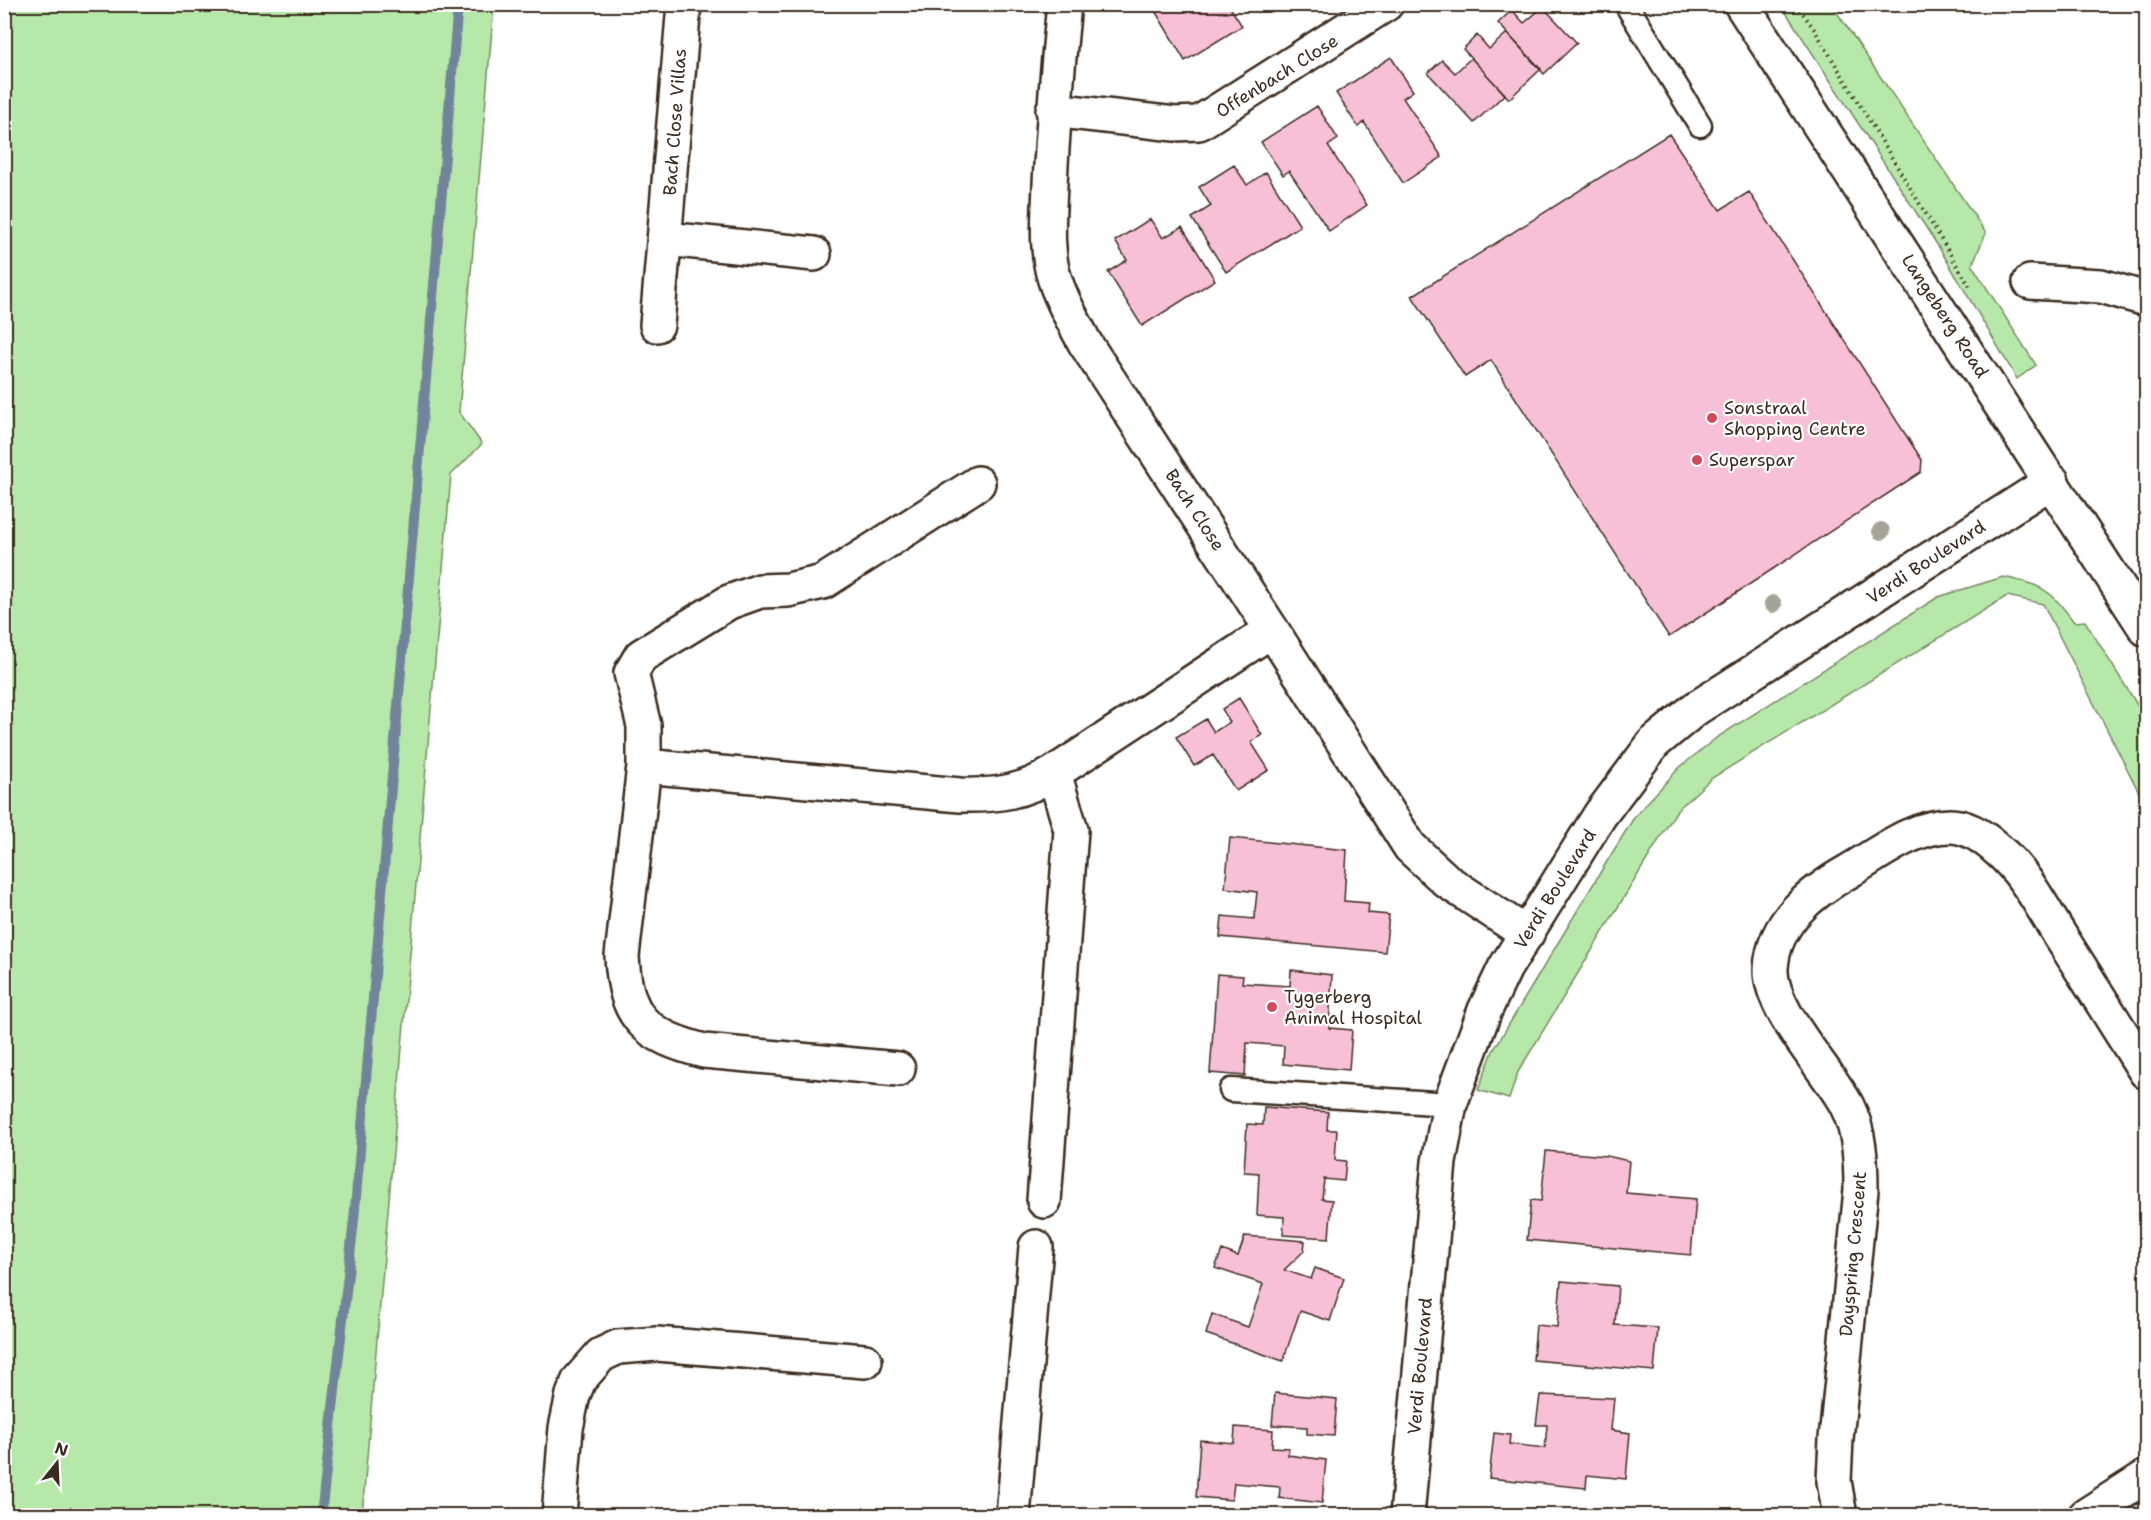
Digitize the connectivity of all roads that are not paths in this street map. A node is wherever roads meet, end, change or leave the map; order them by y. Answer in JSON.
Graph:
{"nodes":[{"id":1,"x":684,"y":4,"type":"edge"},
{"id":2,"x":1064,"y":4,"type":"edge"},
{"id":3,"x":1386,"y":4,"type":"edge"},
{"id":4,"x":1626,"y":4,"type":"edge"},
{"id":5,"x":1741,"y":4,"type":"edge"},
{"id":6,"x":1053,"y":110,"type":"junction"},
{"id":7,"x":1700,"y":125,"type":"dead end"},
{"id":8,"x":666,"y":239,"type":"junction"},
{"id":9,"x":814,"y":254,"type":"dead end"},
{"id":10,"x":2030,"y":282,"type":"dead end"},
{"id":11,"x":2146,"y":299,"type":"edge"},
{"id":12,"x":657,"y":325,"type":"dead end"},
{"id":13,"x":2052,"y":481,"type":"junction"},
{"id":14,"x":978,"y":483,"type":"dead end"},
{"id":15,"x":2146,"y":629,"type":"edge"},
{"id":16,"x":1272,"y":630,"type":"junction"},
{"id":17,"x":644,"y":766,"type":"junction"},
{"id":18,"x":1054,"y":773,"type":"junction"},
{"id":19,"x":1527,"y":934,"type":"junction"},
{"id":20,"x":898,"y":1069,"type":"dead end"},
{"id":21,"x":2146,"y":1072,"type":"edge"},
{"id":22,"x":1231,"y":1090,"type":"dead end"},
{"id":23,"x":1450,"y":1104,"type":"junction"},
{"id":24,"x":1044,"y":1201,"type":"dead end"},
{"id":25,"x":1036,"y":1247,"type":"dead end"},
{"id":26,"x":865,"y":1362,"type":"dead end"},
{"id":27,"x":2146,"y":1477,"type":"edge"},
{"id":28,"x":559,"y":1515,"type":"edge"},
{"id":29,"x":1013,"y":1515,"type":"edge"},
{"id":30,"x":1407,"y":1515,"type":"edge"},
{"id":31,"x":1840,"y":1515,"type":"edge"},
{"id":32,"x":2085,"y":1515,"type":"edge"}],
"edges":[{"from":1,"to":8,"type":"street","name":"Bach Close Villas"},
{"from":2,"to":6,"type":"street","name":"Bach Close"},
{"from":3,"to":6,"type":"street","name":"Offenbach Close"},
{"from":4,"to":7,"type":"lane"},
{"from":5,"to":13,"type":"street","name":"Langeberg Road"},
{"from":6,"to":16,"type":"street","name":"Bach Close"},
{"from":8,"to":9,"type":"street"},
{"from":8,"to":12,"type":"street","name":"Bach Close Villas"},
{"from":10,"to":11,"type":"street"},
{"from":13,"to":15,"type":"street","name":"Langeberg Road"},
{"from":13,"to":19,"type":"street","name":"Verdi Boulevard"},
{"from":14,"to":17,"type":"street"},
{"from":16,"to":18,"type":"street"},
{"from":16,"to":19,"type":"street","name":"Bach Close"},
{"from":17,"to":18,"type":"street"},
{"from":17,"to":20,"type":"street"},
{"from":18,"to":24,"type":"street"},
{"from":19,"to":23,"type":"street","name":"Verdi Boulevard"},
{"from":21,"to":31,"type":"street","name":"Dayspring Crescent"},
{"from":22,"to":23,"type":"lane"},
{"from":23,"to":30,"type":"street","name":"Verdi Boulevard"},
{"from":25,"to":29,"type":"street"},
{"from":26,"to":28,"type":"street"},
{"from":27,"to":32,"type":"street"}]}
